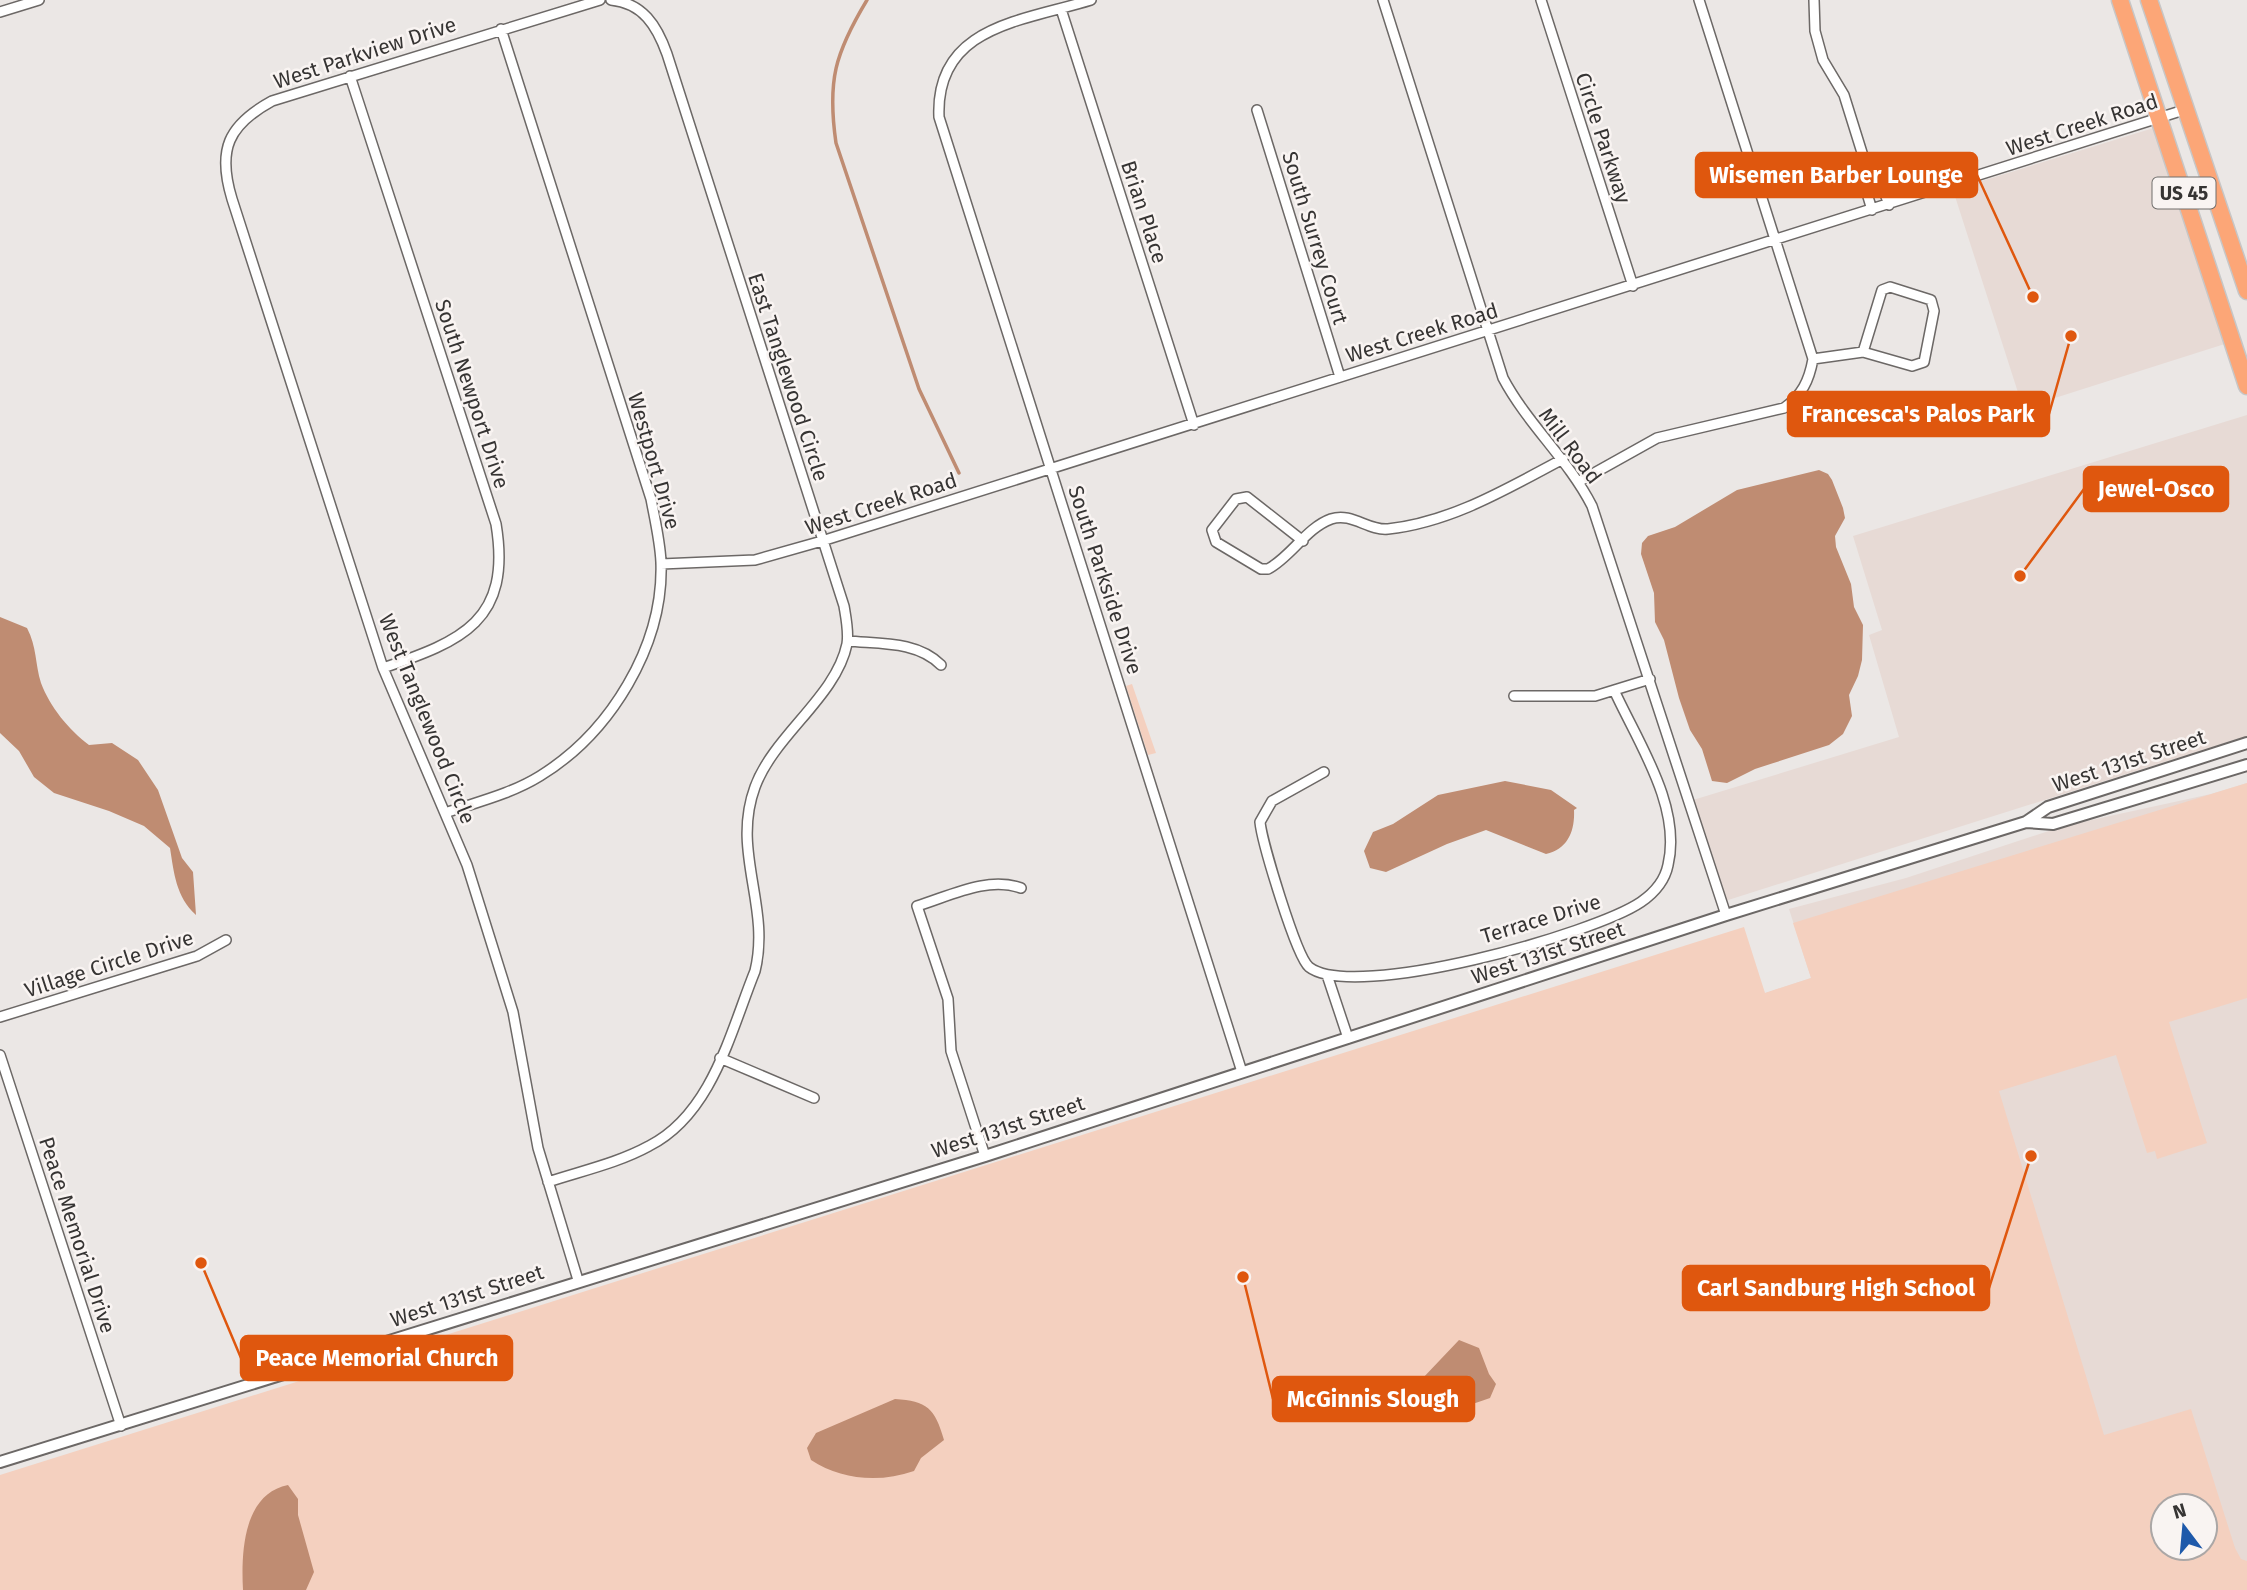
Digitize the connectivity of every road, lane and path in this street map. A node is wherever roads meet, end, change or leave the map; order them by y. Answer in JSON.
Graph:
{"nodes":[{"id":1,"x":39,"y":0,"type":"edge"},
{"id":2,"x":600,"y":0,"type":"edge"},
{"id":3,"x":611,"y":0,"type":"edge"},
{"id":4,"x":1091,"y":0,"type":"edge"},
{"id":5,"x":1382,"y":0,"type":"edge"},
{"id":6,"x":1541,"y":0,"type":"edge"},
{"id":7,"x":1699,"y":0,"type":"edge"},
{"id":8,"x":1814,"y":0,"type":"edge"},
{"id":9,"x":2120,"y":0,"type":"edge"},
{"id":10,"x":2149,"y":0,"type":"edge"},
{"id":11,"x":1061,"y":9,"type":"junction"},
{"id":12,"x":0,"y":12,"type":"edge"},
{"id":13,"x":501,"y":29,"type":"junction"},
{"id":14,"x":350,"y":76,"type":"junction"},
{"id":15,"x":2187,"y":109,"type":"junction"},
{"id":16,"x":1257,"y":110,"type":"dead end"},
{"id":17,"x":2159,"y":119,"type":"junction"},
{"id":18,"x":231,"y":133,"type":"joint"},
{"id":19,"x":1864,"y":159,"type":"junction"},
{"id":20,"x":1889,"y":205,"type":"junction"},
{"id":21,"x":1872,"y":210,"type":"junction"},
{"id":22,"x":1777,"y":241,"type":"junction"},
{"id":23,"x":1633,"y":286,"type":"junction"},
{"id":24,"x":2247,"y":291,"type":"edge"},
{"id":25,"x":1488,"y":331,"type":"junction"},
{"id":26,"x":1863,"y":352,"type":"junction"},
{"id":27,"x":1813,"y":359,"type":"junction"},
{"id":28,"x":1340,"y":377,"type":"junction"},
{"id":29,"x":2247,"y":386,"type":"edge"},
{"id":30,"x":1194,"y":425,"type":"junction"},
{"id":31,"x":1563,"y":459,"type":"junction"},
{"id":32,"x":1051,"y":468,"type":"junction"},
{"id":33,"x":1580,"y":481,"type":"junction"},
{"id":34,"x":822,"y":541,"type":"junction"},
{"id":35,"x":1303,"y":541,"type":"junction"},
{"id":36,"x":661,"y":565,"type":"junction"},
{"id":37,"x":848,"y":641,"type":"junction"},
{"id":38,"x":941,"y":665,"type":"dead end"},
{"id":39,"x":383,"y":668,"type":"junction"},
{"id":40,"x":1650,"y":679,"type":"junction"},
{"id":41,"x":1614,"y":690,"type":"junction"},
{"id":42,"x":1514,"y":696,"type":"dead end"},
{"id":43,"x":2247,"y":743,"type":"edge"},
{"id":44,"x":2247,"y":765,"type":"edge"},
{"id":45,"x":1324,"y":772,"type":"dead end"},
{"id":46,"x":446,"y":813,"type":"junction"},
{"id":47,"x":2026,"y":822,"type":"junction"},
{"id":48,"x":1021,"y":888,"type":"dead end"},
{"id":49,"x":1726,"y":915,"type":"junction"},
{"id":50,"x":226,"y":940,"type":"dead end"},
{"id":51,"x":1327,"y":975,"type":"junction"},
{"id":52,"x":0,"y":1017,"type":"edge"},
{"id":53,"x":1348,"y":1038,"type":"junction"},
{"id":54,"x":0,"y":1055,"type":"edge"},
{"id":55,"x":720,"y":1058,"type":"junction"},
{"id":56,"x":1242,"y":1072,"type":"junction"},
{"id":57,"x":814,"y":1098,"type":"dead end"},
{"id":58,"x":985,"y":1156,"type":"junction"},
{"id":59,"x":548,"y":1182,"type":"junction"},
{"id":60,"x":578,"y":1280,"type":"junction"},
{"id":61,"x":121,"y":1426,"type":"junction"},
{"id":62,"x":0,"y":1462,"type":"edge"}],
"edges":[{"from":1,"to":12,"type":"street"},
{"from":2,"to":13,"type":"street","name":"West Parkview Drive"},
{"from":3,"to":34,"type":"street","name":"East Tanglewood Circle"},
{"from":4,"to":11,"type":"street"},
{"from":5,"to":25,"type":"street","name":"Mill Road"},
{"from":6,"to":23,"type":"street","name":"Circle Parkway"},
{"from":7,"to":22,"type":"street"},
{"from":8,"to":19,"type":"street"},
{"from":9,"to":17,"type":"highway","number":"US 45"},
{"from":10,"to":15,"type":"highway","number":"US 45"},
{"from":11,"to":30,"type":"street","name":"Brian Place"},
{"from":11,"to":32,"type":"street","name":"South Parkside Drive"},
{"from":13,"to":14,"type":"street","name":"West Parkview Drive"},
{"from":13,"to":36,"type":"street","name":"Westport Drive"},
{"from":14,"to":18,"type":"street","name":"West Parkview Drive"},
{"from":14,"to":39,"type":"street","name":"South Newport Drive"},
{"from":15,"to":17,"type":"street","name":"West Creek Road"},
{"from":15,"to":24,"type":"highway","number":"US 45"},
{"from":16,"to":28,"type":"street","name":"South Surrey Court"},
{"from":17,"to":20,"type":"street","name":"West Creek Road"},
{"from":17,"to":29,"type":"highway","number":"US 45"},
{"from":18,"to":39,"type":"street","name":"West Tanglewood Circle"},
{"from":19,"to":20,"type":"street"},
{"from":19,"to":21,"type":"street"},
{"from":20,"to":21,"type":"street","name":"West Creek Road"},
{"from":21,"to":22,"type":"street","name":"West Creek Road"},
{"from":22,"to":23,"type":"street","name":"West Creek Road"},
{"from":22,"to":27,"type":"street"},
{"from":23,"to":25,"type":"street","name":"West Creek Road"},
{"from":25,"to":28,"type":"street","name":"West Creek Road"},
{"from":25,"to":31,"type":"street","name":"Mill Road"},
{"from":26,"to":26,"type":"street"},
{"from":26,"to":27,"type":"street"},
{"from":27,"to":33,"type":"street"},
{"from":28,"to":30,"type":"street","name":"West Creek Road"},
{"from":30,"to":32,"type":"street","name":"West Creek Road"},
{"from":31,"to":33,"type":"street","name":"Mill Road"},
{"from":31,"to":35,"type":"street"},
{"from":32,"to":34,"type":"street","name":"West Creek Road"},
{"from":32,"to":56,"type":"street","name":"South Parkside Drive"},
{"from":33,"to":40,"type":"street","name":"Mill Road"},
{"from":34,"to":36,"type":"street","name":"West Creek Road"},
{"from":34,"to":37,"type":"street","name":"East Tanglewood Circle"},
{"from":35,"to":35,"type":"street"},
{"from":36,"to":46,"type":"street","name":"Westport Drive"},
{"from":37,"to":38,"type":"street"},
{"from":37,"to":55,"type":"street","name":"East Tanglewood Circle"},
{"from":39,"to":46,"type":"street","name":"West Tanglewood Circle"},
{"from":40,"to":41,"type":"street"},
{"from":40,"to":49,"type":"street","name":"Mill Road"},
{"from":41,"to":42,"type":"street"},
{"from":41,"to":51,"type":"street","name":"Terrace Drive"},
{"from":43,"to":47,"type":"street","name":"West 131st Street"},
{"from":44,"to":47,"type":"street","name":"West 131st Street"},
{"from":45,"to":51,"type":"street"},
{"from":46,"to":59,"type":"street","name":"West Tanglewood Circle"},
{"from":47,"to":49,"type":"street","name":"West 131st Street"},
{"from":48,"to":58,"type":"street"},
{"from":49,"to":53,"type":"street","name":"West 131st Street"},
{"from":50,"to":52,"type":"street","name":"Village Circle Drive"},
{"from":51,"to":53,"type":"street"},
{"from":53,"to":56,"type":"street","name":"West 131st Street"},
{"from":54,"to":61,"type":"street","name":"Peace Memorial Drive"},
{"from":55,"to":57,"type":"street"},
{"from":55,"to":59,"type":"street","name":"East Tanglewood Circle"},
{"from":56,"to":58,"type":"street","name":"West 131st Street"},
{"from":58,"to":60,"type":"street","name":"West 131st Street"},
{"from":59,"to":60,"type":"street","name":"West Tanglewood Circle"},
{"from":60,"to":61,"type":"street","name":"West 131st Street"},
{"from":61,"to":62,"type":"street","name":"West 131st Street"}]}
